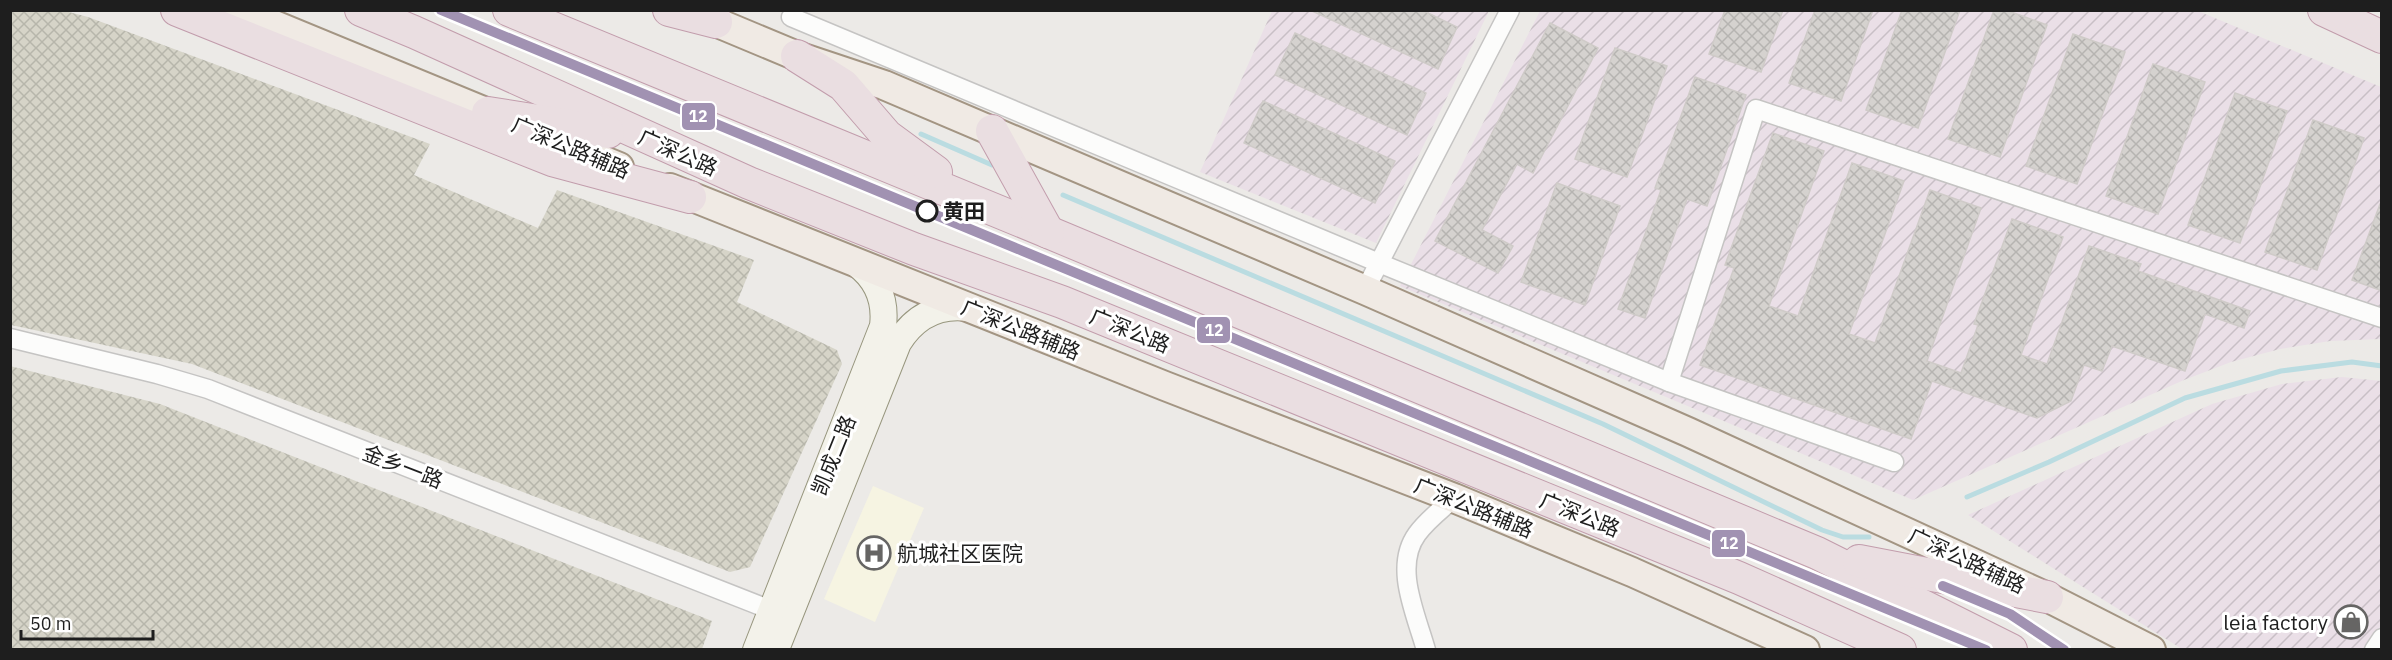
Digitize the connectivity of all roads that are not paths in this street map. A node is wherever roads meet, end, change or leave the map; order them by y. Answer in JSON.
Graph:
{"nodes":[{"id":1,"x":177,"y":10,"type":"edge"},
{"id":2,"x":238,"y":10,"type":"edge"},
{"id":3,"x":361,"y":10,"type":"edge"},
{"id":4,"x":508,"y":10,"type":"edge"},
{"id":5,"x":669,"y":10,"type":"edge"},
{"id":6,"x":1510,"y":10,"type":"edge"},
{"id":7,"x":2324,"y":10,"type":"edge"},
{"id":8,"x":793,"y":14,"type":"edge"},
{"id":9,"x":701,"y":16,"type":"edge"},
{"id":10,"x":2382,"y":37,"type":"edge"},
{"id":11,"x":787,"y":52,"type":"junction"},
{"id":12,"x":488,"y":113,"type":"junction"},
{"id":13,"x":992,"y":131,"type":"junction"},
{"id":14,"x":650,"y":139,"type":"junction"},
{"id":15,"x":690,"y":196,"type":"junction"},
{"id":16,"x":1000,"y":212,"type":"junction"},
{"id":17,"x":1048,"y":232,"type":"junction"},
{"id":18,"x":1379,"y":263,"type":"junction"},
{"id":19,"x":857,"y":264,"type":"junction"},
{"id":20,"x":1365,"y":290,"type":"junction"},
{"id":21,"x":968,"y":308,"type":"junction"},
{"id":22,"x":2382,"y":318,"type":"edge"},
{"id":23,"x":10,"y":338,"type":"edge"},
{"id":24,"x":1669,"y":382,"type":"junction"},
{"id":25,"x":1894,"y":462,"type":"dead end"},
{"id":26,"x":1454,"y":498,"type":"junction"},
{"id":27,"x":1817,"y":553,"type":"junction"},
{"id":28,"x":2047,"y":597,"type":"junction"},
{"id":29,"x":780,"y":614,"type":"junction"},
{"id":30,"x":2382,"y":638,"type":"edge"},
{"id":31,"x":1877,"y":641,"type":"edge"},
{"id":32,"x":756,"y":650,"type":"edge"},
{"id":33,"x":776,"y":650,"type":"edge"},
{"id":34,"x":1426,"y":650,"type":"edge"},
{"id":35,"x":1805,"y":650,"type":"edge"},
{"id":36,"x":1900,"y":650,"type":"edge"},
{"id":37,"x":2011,"y":650,"type":"edge"},
{"id":38,"x":2151,"y":650,"type":"edge"},
{"id":39,"x":2374,"y":650,"type":"edge"}],
"edges":[{"from":1,"to":15,"type":"highway"},
{"from":2,"to":12,"type":"main road","name":"广深公路辅路"},
{"from":3,"to":14,"type":"highway","name":"广深公路"},
{"from":4,"to":16,"type":"highway"},
{"from":5,"to":9,"type":"highway"},
{"from":6,"to":18,"type":"street"},
{"from":7,"to":10,"type":"highway"},
{"from":8,"to":11,"type":"street"},
{"from":8,"to":18,"type":"street"},
{"from":9,"to":11,"type":"main road","name":"广深公路辅路"},
{"from":11,"to":13,"type":"main road","name":"广深公路辅路"},
{"from":11,"to":16,"type":"highway"},
{"from":12,"to":14,"type":"highway"},
{"from":12,"to":15,"type":"main road","name":"广深公路辅路"},
{"from":13,"to":17,"type":"highway"},
{"from":13,"to":20,"type":"main road","name":"广深公路辅路"},
{"from":14,"to":31,"type":"highway","name":"广深公路"},
{"from":15,"to":19,"type":"main road","name":"广深公路辅路"},
{"from":16,"to":17,"type":"highway"},
{"from":17,"to":27,"type":"highway"},
{"from":18,"to":20,"type":"street"},
{"from":18,"to":24,"type":"street"},
{"from":19,"to":21,"type":"main road","name":"广深公路辅路"},
{"from":19,"to":29,"type":"street","name":"凯成二路"},
{"from":20,"to":28,"type":"main road","name":"广深公路辅路"},
{"from":21,"to":26,"type":"main road","name":"广深公路辅路"},
{"from":21,"to":29,"type":"street","name":"凯成二路"},
{"from":22,"to":24,"type":"street"},
{"from":23,"to":29,"type":"street","name":"金乡一路"},
{"from":24,"to":25,"type":"street"},
{"from":26,"to":34,"type":"street"},
{"from":26,"to":35,"type":"main road","name":"广深公路辅路"},
{"from":27,"to":28,"type":"highway"},
{"from":27,"to":37,"type":"highway"},
{"from":28,"to":38,"type":"main road","name":"广深公路辅路"},
{"from":29,"to":32,"type":"street","name":"凯成二路"},
{"from":29,"to":33,"type":"street","name":"凯成二路"},
{"from":30,"to":39,"type":"street"},
{"from":31,"to":36,"type":"highway","name":"广深公路"}]}
